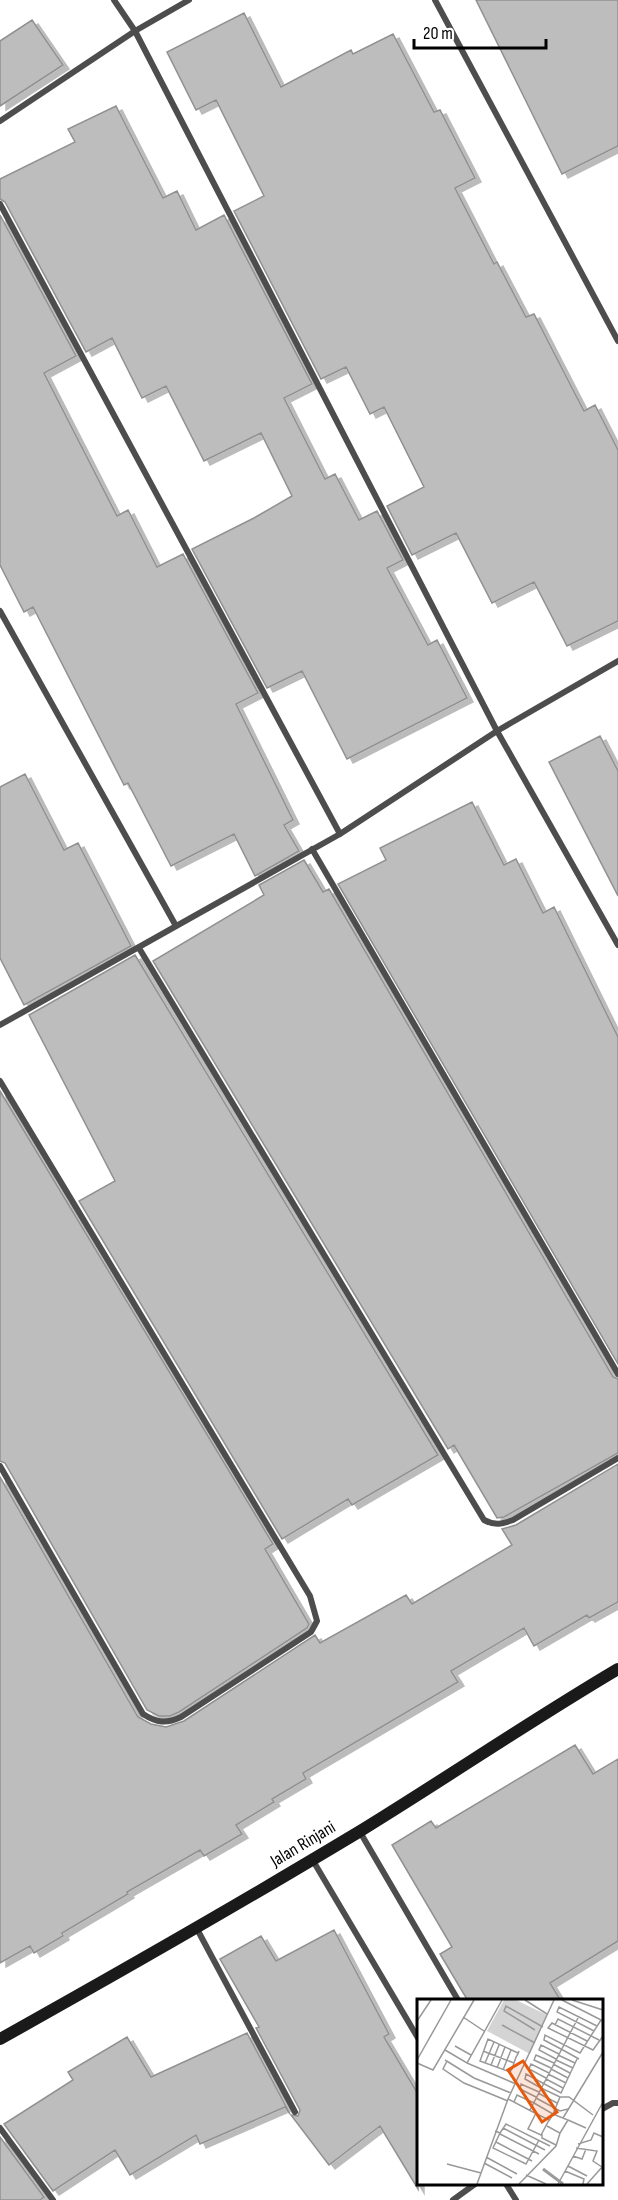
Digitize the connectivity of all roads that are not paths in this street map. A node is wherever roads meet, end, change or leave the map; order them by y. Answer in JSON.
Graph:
{"nodes":[{"id":1,"x":114,"y":0,"type":"edge"},
{"id":2,"x":189,"y":0,"type":"edge"},
{"id":3,"x":435,"y":0,"type":"edge"},
{"id":4,"x":135,"y":31,"type":"junction"},
{"id":5,"x":0,"y":121,"type":"edge"},
{"id":6,"x":0,"y":204,"type":"edge"},
{"id":7,"x":618,"y":341,"type":"edge"},
{"id":8,"x":0,"y":611,"type":"edge"},
{"id":9,"x":618,"y":661,"type":"edge"},
{"id":10,"x":497,"y":731,"type":"junction"},
{"id":11,"x":340,"y":834,"type":"junction"},
{"id":12,"x":312,"y":849,"type":"junction"},
{"id":13,"x":177,"y":926,"type":"junction"},
{"id":14,"x":618,"y":945,"type":"edge"},
{"id":15,"x":139,"y":948,"type":"junction"},
{"id":16,"x":0,"y":1025,"type":"edge"},
{"id":17,"x":0,"y":1081,"type":"edge"},
{"id":18,"x":618,"y":1374,"type":"edge"},
{"id":19,"x":618,"y":1458,"type":"edge"},
{"id":20,"x":0,"y":1466,"type":"edge"},
{"id":21,"x":618,"y":1669,"type":"edge"},
{"id":22,"x":359,"y":1831,"type":"junction"},
{"id":23,"x":312,"y":1859,"type":"junction"},
{"id":24,"x":196,"y":1929,"type":"junction"},
{"id":25,"x":457,"y":1999,"type":"edge"},
{"id":26,"x":417,"y":2036,"type":"edge"},
{"id":27,"x":0,"y":2039,"type":"edge"},
{"id":28,"x":618,"y":2103,"type":"edge"},
{"id":29,"x":603,"y":2108,"type":"edge"},
{"id":30,"x":295,"y":2112,"type":"dead end"},
{"id":31,"x":0,"y":2128,"type":"edge"},
{"id":32,"x":474,"y":2185,"type":"edge"},
{"id":33,"x":507,"y":2185,"type":"edge"},
{"id":34,"x":53,"y":2200,"type":"edge"},
{"id":35,"x":453,"y":2200,"type":"edge"},
{"id":36,"x":516,"y":2200,"type":"edge"}],
"edges":[{"from":1,"to":4,"type":"street"},
{"from":2,"to":4,"type":"street"},
{"from":3,"to":7,"type":"street"},
{"from":4,"to":5,"type":"street"},
{"from":4,"to":10,"type":"street"},
{"from":6,"to":11,"type":"street"},
{"from":8,"to":13,"type":"street"},
{"from":9,"to":10,"type":"street"},
{"from":10,"to":11,"type":"street"},
{"from":10,"to":14,"type":"street"},
{"from":11,"to":12,"type":"street"},
{"from":12,"to":13,"type":"street"},
{"from":12,"to":18,"type":"street"},
{"from":13,"to":15,"type":"street"},
{"from":15,"to":16,"type":"street"},
{"from":15,"to":19,"type":"street"},
{"from":17,"to":20,"type":"street"},
{"from":21,"to":22,"type":"street","name":"Jalan Rinjani"},
{"from":22,"to":23,"type":"street","name":"Jalan Rinjani"},
{"from":22,"to":25,"type":"street"},
{"from":23,"to":24,"type":"street","name":"Jalan Rinjani"},
{"from":23,"to":26,"type":"street"},
{"from":24,"to":27,"type":"street","name":"Jalan Rinjani"},
{"from":24,"to":30,"type":"street"},
{"from":28,"to":29,"type":"street"},
{"from":31,"to":34,"type":"street"},
{"from":32,"to":35,"type":"street"},
{"from":33,"to":36,"type":"street"}]}
